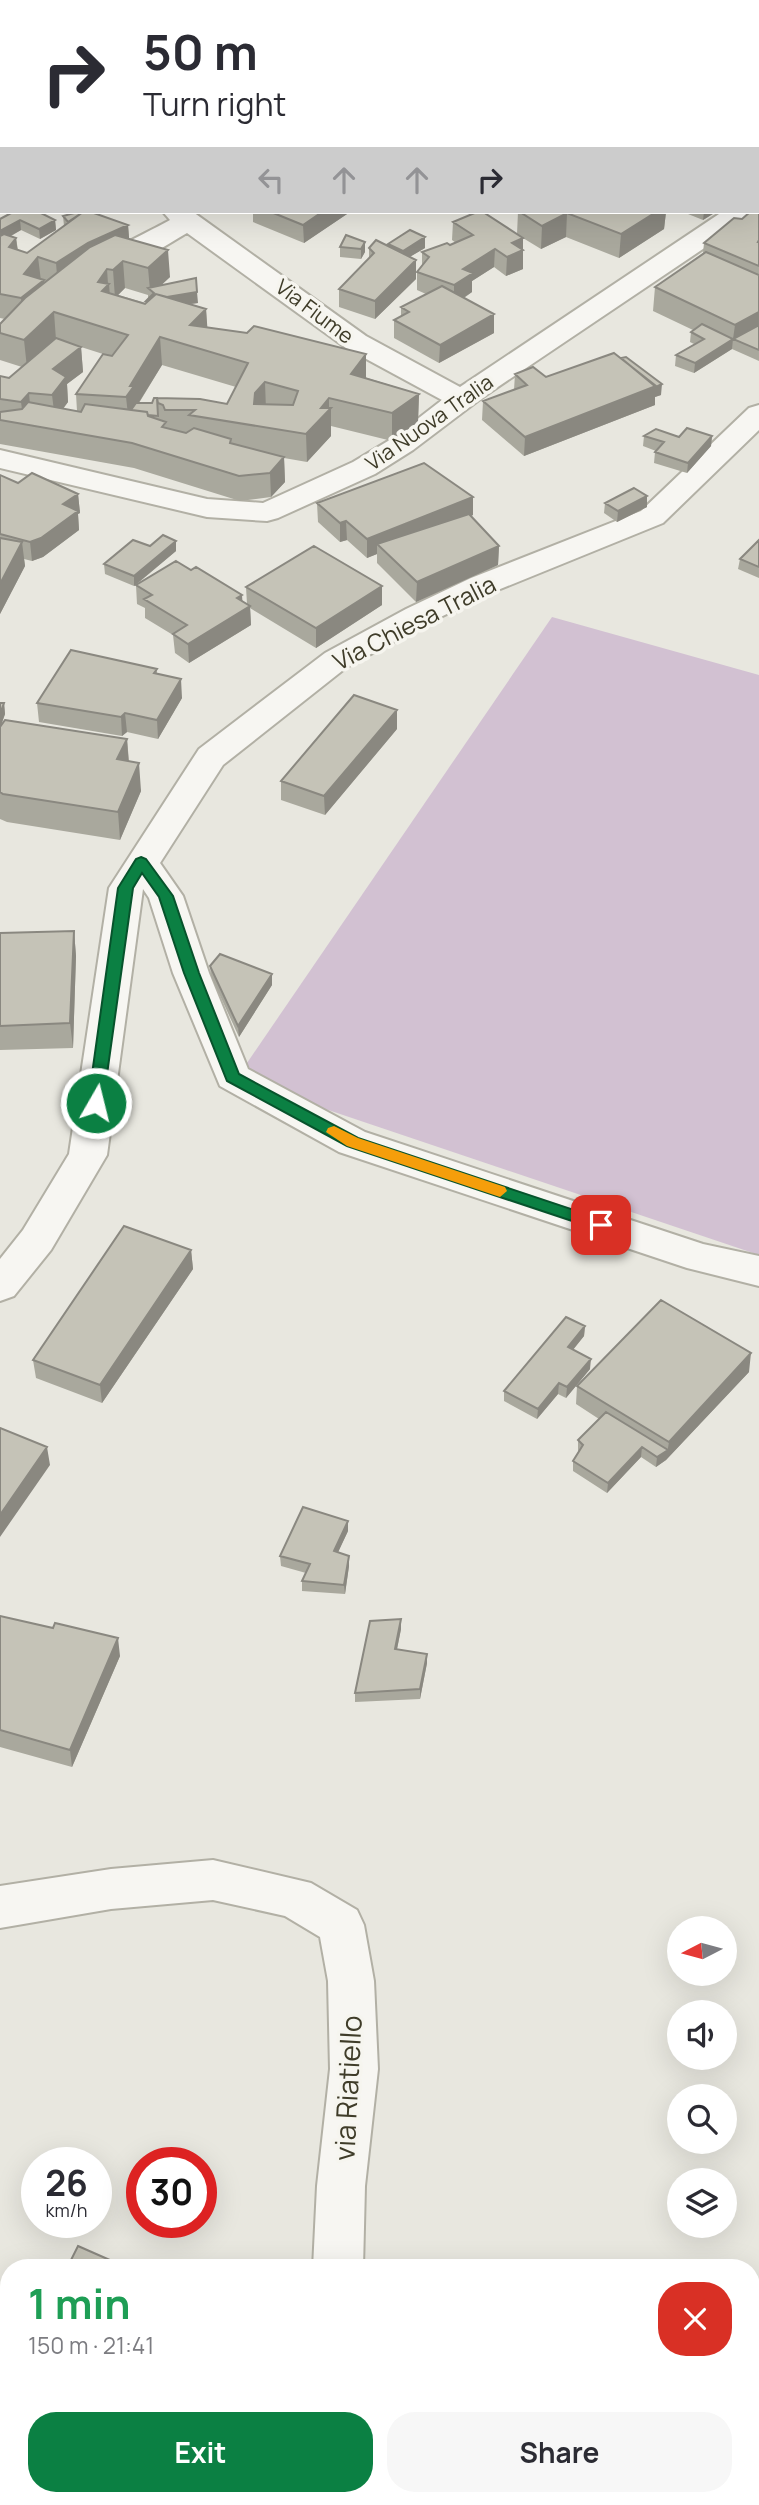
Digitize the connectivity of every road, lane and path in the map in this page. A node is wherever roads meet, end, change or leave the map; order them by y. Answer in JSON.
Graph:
{"nodes":[{"id":1,"x":737,"y":214,"type":"edge"},
{"id":2,"x":181,"y":217,"type":"edge"},
{"id":3,"x":84,"y":277,"type":"edge"},
{"id":4,"x":461,"y":399,"type":"junction"},
{"id":5,"x":759,"y":414,"type":"edge"},
{"id":6,"x":0,"y":459,"type":"edge"},
{"id":7,"x":141,"y":862,"type":"junction"},
{"id":8,"x":759,"y":1271,"type":"edge"},
{"id":9,"x":0,"y":1286,"type":"edge"},
{"id":10,"x":0,"y":1907,"type":"edge"},
{"id":11,"x":338,"y":2259,"type":"edge"}],
"edges":[{"from":1,"to":4,"type":"street","name":"Via Nuova Tralia"},
{"from":2,"to":3,"type":"street"},
{"from":2,"to":4,"type":"street","name":"Via Fiume"},
{"from":4,"to":6,"type":"street","name":"Via Nuova Tralia"},
{"from":5,"to":7,"type":"street","name":"Via Chiesa Tralia"},
{"from":7,"to":8,"type":"street"},
{"from":7,"to":9,"type":"street","name":"Via Chiesa Tralia"},
{"from":10,"to":11,"type":"street","name":"via Riatiello"}]}
